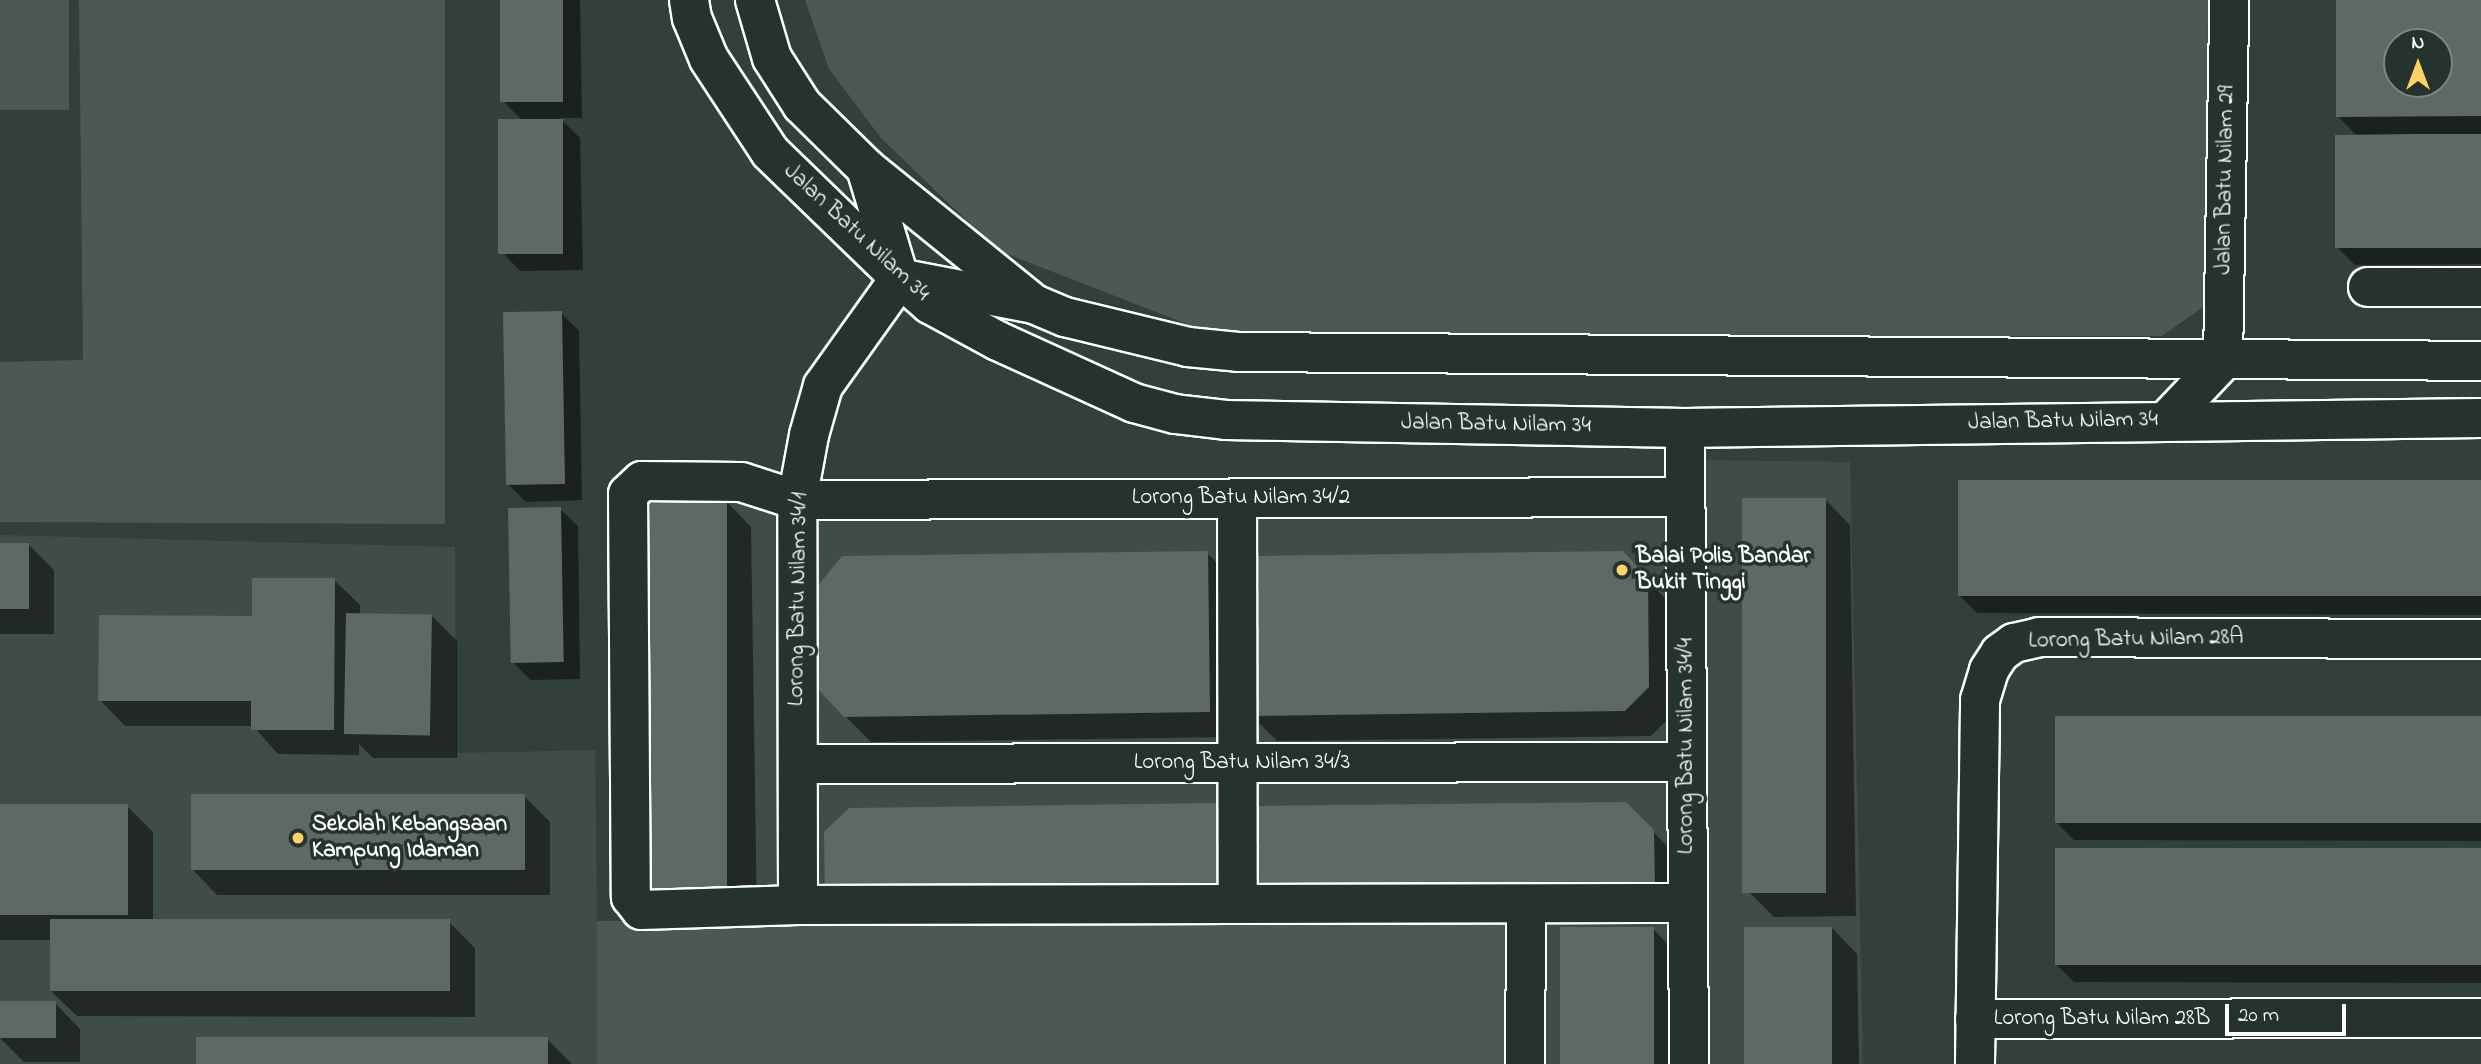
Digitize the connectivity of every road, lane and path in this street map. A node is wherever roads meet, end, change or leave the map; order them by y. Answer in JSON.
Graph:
{"nodes":[{"id":1,"x":689,"y":0,"type":"edge"},
{"id":2,"x":755,"y":0,"type":"edge"},
{"id":3,"x":2228,"y":0,"type":"edge"},
{"id":4,"x":866,"y":168,"type":"junction"},
{"id":5,"x":900,"y":278,"type":"junction"},
{"id":6,"x":2368,"y":287,"type":"dead end"},
{"id":7,"x":2481,"y":287,"type":"edge"},
{"id":8,"x":1034,"y":304,"type":"junction"},
{"id":9,"x":2223,"y":361,"type":"junction"},
{"id":10,"x":2481,"y":361,"type":"edge"},
{"id":11,"x":2481,"y":418,"type":"edge"},
{"id":12,"x":2276,"y":420,"type":"junction"},
{"id":13,"x":2166,"y":421,"type":"junction"},
{"id":14,"x":1685,"y":428,"type":"junction"},
{"id":15,"x":1685,"y":497,"type":"junction"},
{"id":16,"x":1237,"y":498,"type":"junction"},
{"id":17,"x":797,"y":500,"type":"junction"},
{"id":18,"x":2481,"y":639,"type":"edge"},
{"id":19,"x":1686,"y":762,"type":"junction"},
{"id":20,"x":1238,"y":763,"type":"junction"},
{"id":21,"x":798,"y":764,"type":"junction"},
{"id":22,"x":1688,"y":903,"type":"junction"},
{"id":23,"x":1238,"y":904,"type":"junction"},
{"id":24,"x":1526,"y":904,"type":"junction"},
{"id":25,"x":798,"y":905,"type":"junction"},
{"id":26,"x":2481,"y":1018,"type":"edge"},
{"id":27,"x":1975,"y":1020,"type":"junction"},
{"id":28,"x":1525,"y":1064,"type":"edge"},
{"id":29,"x":1689,"y":1064,"type":"edge"},
{"id":30,"x":1975,"y":1064,"type":"edge"}],
"edges":[{"from":1,"to":5,"type":"street","name":"Jalan Batu Nilam 34"},
{"from":2,"to":4,"type":"street"},
{"from":3,"to":9,"type":"street","name":"Jalan Batu Nilam 29"},
{"from":4,"to":5,"type":"street"},
{"from":4,"to":8,"type":"street"},
{"from":5,"to":8,"type":"street"},
{"from":5,"to":14,"type":"street","name":"Jalan Batu Nilam 34"},
{"from":5,"to":17,"type":"street","name":"Lorong Batu Nilam 34/1"},
{"from":6,"to":7,"type":"street"},
{"from":8,"to":9,"type":"street"},
{"from":9,"to":10,"type":"street"},
{"from":9,"to":12,"type":"street"},
{"from":9,"to":13,"type":"street"},
{"from":11,"to":12,"type":"street","name":"Jalan Batu Nilam 34"},
{"from":12,"to":13,"type":"street","name":"Jalan Batu Nilam 34"},
{"from":13,"to":14,"type":"street","name":"Jalan Batu Nilam 34"},
{"from":14,"to":15,"type":"street","name":"Lorong Batu Nilam 34/4"},
{"from":15,"to":16,"type":"street","name":"Lorong Batu Nilam 34/2"},
{"from":15,"to":19,"type":"street","name":"Lorong Batu Nilam 34/4"},
{"from":16,"to":17,"type":"street","name":"Lorong Batu Nilam 34/2"},
{"from":16,"to":20,"type":"street"},
{"from":17,"to":21,"type":"street","name":"Lorong Batu Nilam 34/1"},
{"from":17,"to":25,"type":"street","name":"Lorong Batu Nilam 34/2"},
{"from":18,"to":27,"type":"street","name":"Lorong Batu Nilam 28A"},
{"from":19,"to":20,"type":"street","name":"Lorong Batu Nilam 34/3"},
{"from":19,"to":22,"type":"street","name":"Lorong Batu Nilam 34/4"},
{"from":20,"to":21,"type":"street","name":"Lorong Batu Nilam 34/3"},
{"from":20,"to":23,"type":"street"},
{"from":21,"to":25,"type":"street","name":"Lorong Batu Nilam 34/1"},
{"from":22,"to":24,"type":"street"},
{"from":22,"to":29,"type":"street","name":"Lorong Batu Nilam 34/4"},
{"from":23,"to":24,"type":"street"},
{"from":23,"to":25,"type":"street"},
{"from":24,"to":28,"type":"street"},
{"from":26,"to":27,"type":"street","name":"Lorong Batu Nilam 28B"},
{"from":27,"to":30,"type":"street","name":"Lorong Batu Nilam 28A"}]}
